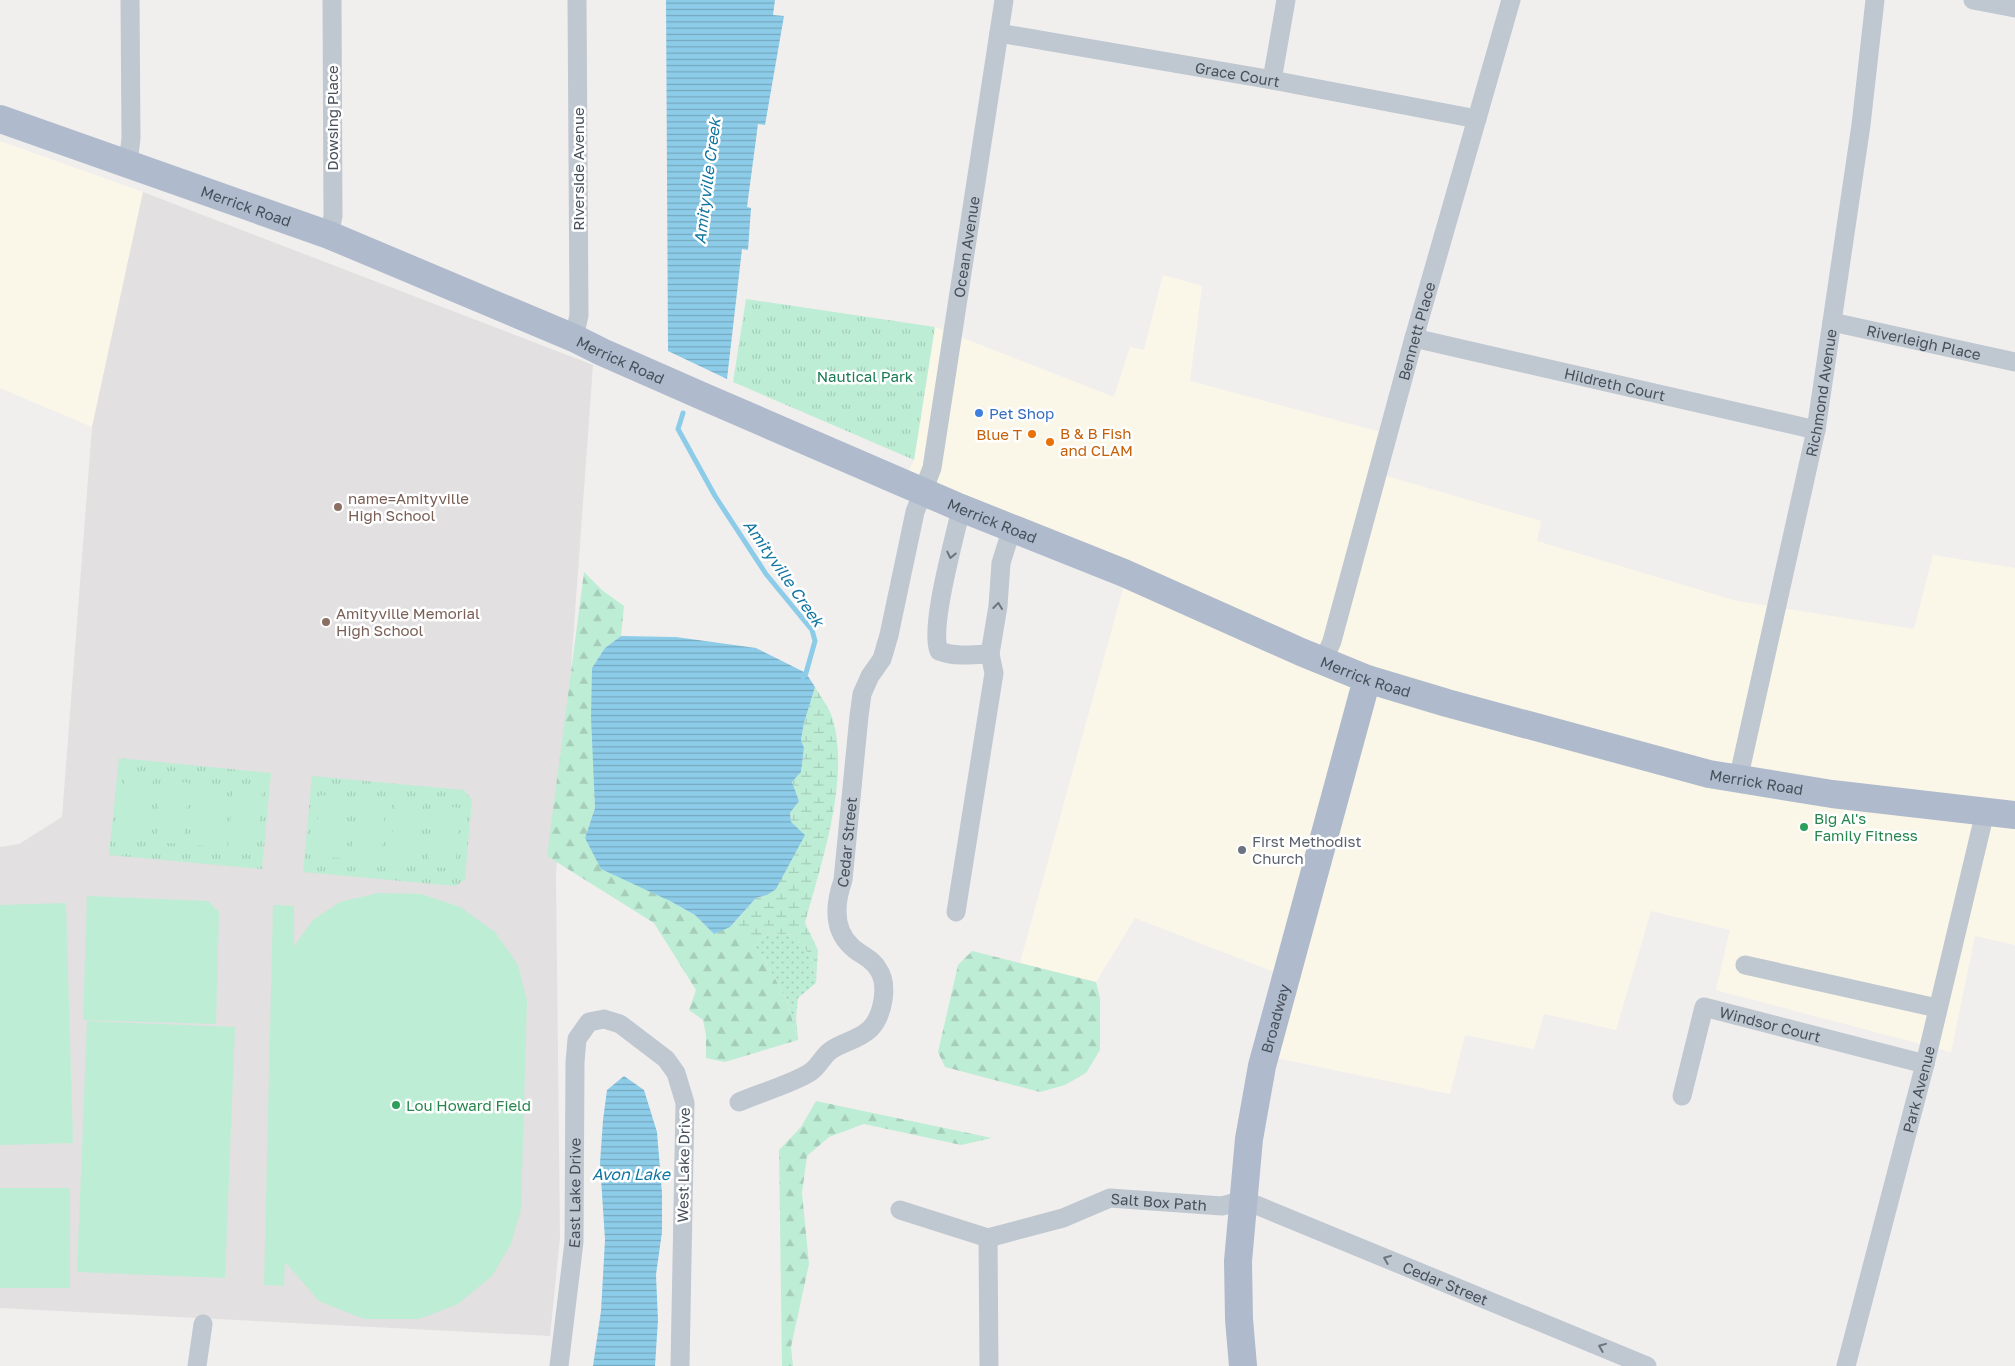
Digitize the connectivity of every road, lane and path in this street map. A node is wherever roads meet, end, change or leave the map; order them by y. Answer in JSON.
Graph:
{"nodes":[{"id":1,"x":130,"y":0,"type":"edge"},
{"id":2,"x":332,"y":0,"type":"edge"},
{"id":3,"x":577,"y":0,"type":"edge"},
{"id":4,"x":1004,"y":0,"type":"edge"},
{"id":5,"x":1286,"y":0,"type":"edge"},
{"id":6,"x":1511,"y":0,"type":"edge"},
{"id":7,"x":1874,"y":0,"type":"edge"},
{"id":8,"x":1973,"y":0,"type":"edge"},
{"id":9,"x":2015,"y":8,"type":"edge"},
{"id":10,"x":999,"y":33,"type":"junction"},
{"id":11,"x":1272,"y":80,"type":"junction"},
{"id":12,"x":0,"y":118,"type":"edge"},
{"id":13,"x":1477,"y":119,"type":"junction"},
{"id":14,"x":128,"y":164,"type":"junction"},
{"id":15,"x":329,"y":235,"type":"junction"},
{"id":16,"x":1832,"y":322,"type":"junction"},
{"id":17,"x":574,"y":338,"type":"junction"},
{"id":18,"x":1414,"y":338,"type":"junction"},
{"id":19,"x":2015,"y":362,"type":"edge"},
{"id":20,"x":1816,"y":430,"type":"junction"},
{"id":21,"x":923,"y":490,"type":"junction"},
{"id":22,"x":961,"y":508,"type":"junction"},
{"id":23,"x":1012,"y":528,"type":"junction"},
{"id":24,"x":990,"y":654,"type":"junction"},
{"id":25,"x":1323,"y":662,"type":"junction"},
{"id":26,"x":1367,"y":679,"type":"junction"},
{"id":27,"x":1738,"y":780,"type":"junction"},
{"id":28,"x":1984,"y":812,"type":"junction"},
{"id":29,"x":2015,"y":815,"type":"edge"},
{"id":30,"x":956,"y":912,"type":"dead end"},
{"id":31,"x":1745,"y":965,"type":"dead end"},
{"id":32,"x":1937,"y":1008,"type":"junction"},
{"id":33,"x":589,"y":1022,"type":"joint"},
{"id":34,"x":1925,"y":1064,"type":"junction"},
{"id":35,"x":1682,"y":1096,"type":"dead end"},
{"id":36,"x":739,"y":1102,"type":"dead end"},
{"id":37,"x":1244,"y":1200,"type":"junction"},
{"id":38,"x":900,"y":1210,"type":"dead end"},
{"id":39,"x":988,"y":1238,"type":"junction"},
{"id":40,"x":203,"y":1324,"type":"dead end"},
{"id":41,"x":197,"y":1366,"type":"edge"},
{"id":42,"x":558,"y":1366,"type":"edge"},
{"id":43,"x":680,"y":1366,"type":"edge"},
{"id":44,"x":990,"y":1366,"type":"edge"},
{"id":45,"x":1243,"y":1366,"type":"edge"},
{"id":46,"x":1647,"y":1366,"type":"edge"},
{"id":47,"x":1846,"y":1366,"type":"edge"}],
"edges":[{"from":1,"to":14,"type":"street"},
{"from":2,"to":15,"type":"street","name":"Dowsing Place"},
{"from":3,"to":17,"type":"street","name":"Riverside Avenue"},
{"from":4,"to":10,"type":"street","name":"Ocean Avenue"},
{"from":5,"to":11,"type":"street"},
{"from":6,"to":13,"type":"street","name":"Bennett Place"},
{"from":7,"to":16,"type":"street","name":"Richmond Avenue"},
{"from":8,"to":9,"type":"street"},
{"from":10,"to":11,"type":"street","name":"Grace Court"},
{"from":10,"to":21,"type":"street","name":"Ocean Avenue"},
{"from":11,"to":13,"type":"street","name":"Grace Court"},
{"from":12,"to":14,"type":"main road","name":"Merrick Road"},
{"from":13,"to":18,"type":"street","name":"Bennett Place"},
{"from":14,"to":15,"type":"main road","name":"Merrick Road"},
{"from":15,"to":17,"type":"main road","name":"Merrick Road"},
{"from":16,"to":19,"type":"street","name":"Riverleigh Place"},
{"from":16,"to":20,"type":"street","name":"Richmond Avenue"},
{"from":17,"to":21,"type":"main road","name":"Merrick Road"},
{"from":18,"to":20,"type":"street","name":"Hildreth Court"},
{"from":18,"to":25,"type":"street","name":"Bennett Place"},
{"from":20,"to":27,"type":"street","name":"Richmond Avenue"},
{"from":21,"to":22,"type":"main road","name":"Merrick Road"},
{"from":21,"to":36,"type":"street","name":"Cedar Street"},
{"from":22,"to":23,"type":"main road","name":"Merrick Road"},
{"from":22,"to":24,"type":"street","one_way":true},
{"from":24,"to":23,"type":"street","one_way":true},
{"from":23,"to":25,"type":"main road","name":"Merrick Road"},
{"from":24,"to":30,"type":"street"},
{"from":25,"to":26,"type":"main road","name":"Merrick Road"},
{"from":26,"to":27,"type":"main road","name":"Merrick Road"},
{"from":26,"to":37,"type":"main road","name":"Broadway"},
{"from":27,"to":28,"type":"main road","name":"Merrick Road"},
{"from":28,"to":29,"type":"main road","name":"Merrick Road"},
{"from":28,"to":32,"type":"street","name":"Park Avenue"},
{"from":31,"to":32,"type":"street"},
{"from":32,"to":34,"type":"street","name":"Park Avenue"},
{"from":33,"to":42,"type":"street","name":"East Lake Drive"},
{"from":33,"to":43,"type":"street","name":"West Lake Drive"},
{"from":34,"to":35,"type":"street","name":"Windsor Court"},
{"from":34,"to":47,"type":"street","name":"Park Avenue"},
{"from":37,"to":39,"type":"street","name":"Salt Box Path"},
{"from":37,"to":45,"type":"main road","name":"Broadway"},
{"from":46,"to":37,"type":"street","name":"Cedar Street","one_way":true},
{"from":38,"to":39,"type":"street"},
{"from":39,"to":44,"type":"street"},
{"from":40,"to":41,"type":"street"}]}
